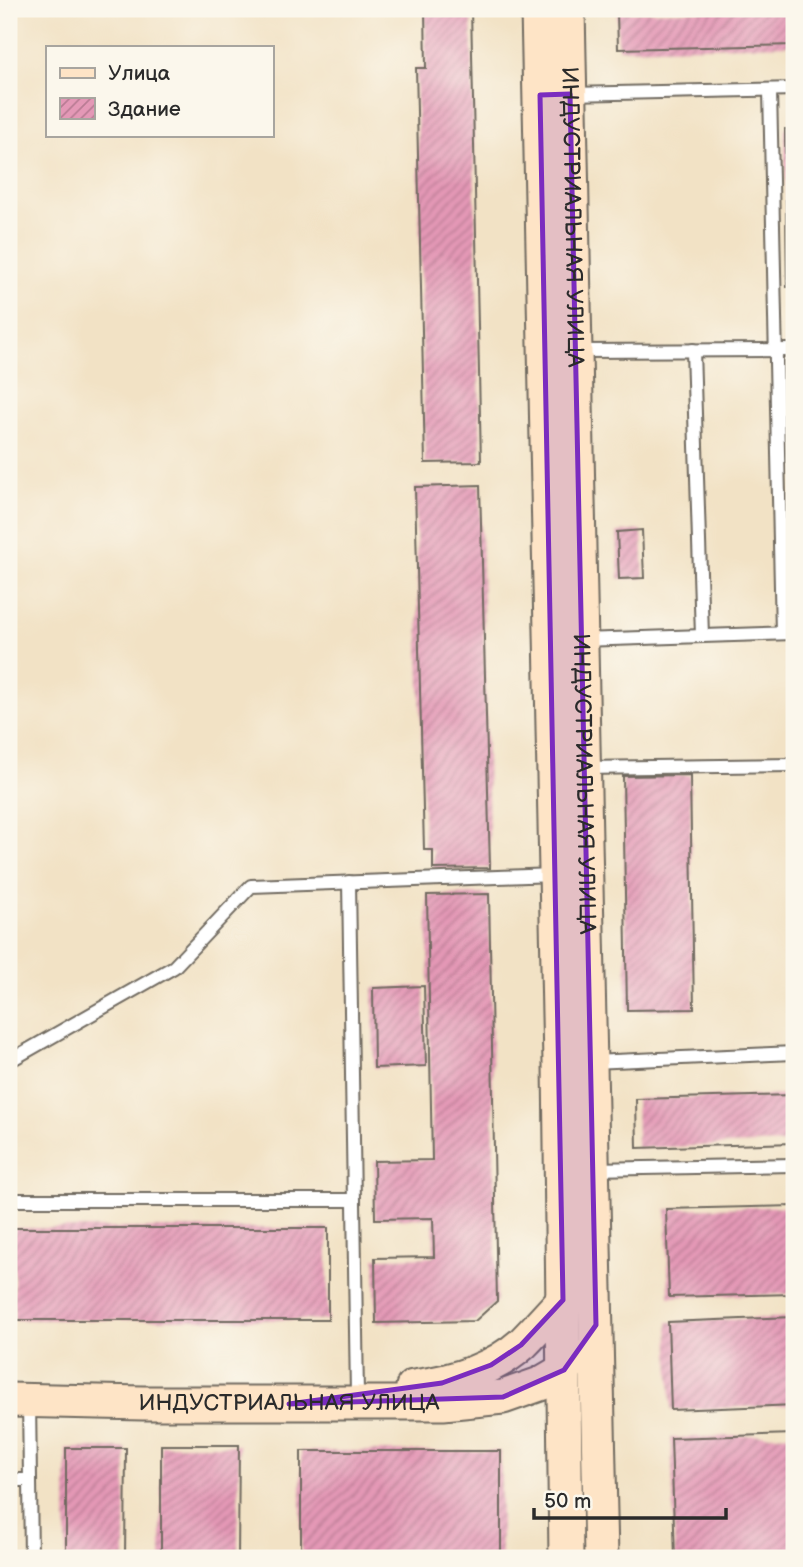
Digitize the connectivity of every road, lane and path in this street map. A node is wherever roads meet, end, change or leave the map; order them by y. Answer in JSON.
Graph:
{"nodes":[{"id":1,"x":538,"y":9,"type":"edge"},
{"id":2,"x":568,"y":9,"type":"edge"},
{"id":3,"x":770,"y":89,"type":"junction"},
{"id":4,"x":794,"y":89,"type":"edge"},
{"id":5,"x":555,"y":94,"type":"junction"},
{"id":6,"x":693,"y":350,"type":"junction"},
{"id":7,"x":775,"y":350,"type":"junction"},
{"id":8,"x":794,"y":350,"type":"edge"},
{"id":9,"x":575,"y":351,"type":"junction"},
{"id":10,"x":788,"y":633,"type":"edge"},
{"id":11,"x":702,"y":636,"type":"junction"},
{"id":12,"x":565,"y":640,"type":"junction"},
{"id":13,"x":794,"y":765,"type":"edge"},
{"id":14,"x":568,"y":768,"type":"junction"},
{"id":15,"x":555,"y":875,"type":"junction"},
{"id":16,"x":349,"y":882,"type":"junction"},
{"id":17,"x":794,"y":1054,"type":"edge"},
{"id":18,"x":9,"y":1061,"type":"edge"},
{"id":19,"x":590,"y":1062,"type":"junction"},
{"id":20,"x":794,"y":1165,"type":"edge"},
{"id":21,"x":593,"y":1169,"type":"junction"},
{"id":22,"x":9,"y":1199,"type":"edge"},
{"id":23,"x":354,"y":1199,"type":"junction"},
{"id":24,"x":563,"y":1300,"type":"junction"},
{"id":25,"x":596,"y":1325,"type":"junction"},
{"id":26,"x":564,"y":1370,"type":"junction"},
{"id":27,"x":357,"y":1395,"type":"junction"},
{"id":28,"x":19,"y":1400,"type":"edge"},
{"id":29,"x":289,"y":1404,"type":"junction"},
{"id":30,"x":9,"y":1480,"type":"edge"},
{"id":31,"x":30,"y":1480,"type":"junction"},
{"id":32,"x":31,"y":1558,"type":"edge"},
{"id":33,"x":566,"y":1558,"type":"edge"},
{"id":34,"x":601,"y":1558,"type":"edge"}],
"edges":[{"from":1,"to":5,"type":"street","name":"ИНДУСТРИАЛЬНАЯ УЛИЦА"},
{"from":2,"to":5,"type":"street","name":"ИНДУСТРИАЛЬНАЯ УЛИЦА"},
{"from":3,"to":4,"type":"lane"},
{"from":3,"to":5,"type":"lane"},
{"from":3,"to":7,"type":"lane"},
{"from":5,"to":9,"type":"street","name":"ИНДУСТРИАЛЬНАЯ УЛИЦА"},
{"from":5,"to":12,"type":"street","name":"ИНДУСТРИАЛЬНАЯ УЛИЦА"},
{"from":6,"to":7,"type":"lane"},
{"from":6,"to":9,"type":"lane"},
{"from":6,"to":11,"type":"lane"},
{"from":7,"to":8,"type":"lane"},
{"from":7,"to":10,"type":"lane"},
{"from":9,"to":12,"type":"street","name":"ИНДУСТРИАЛЬНАЯ УЛИЦА"},
{"from":10,"to":11,"type":"lane"},
{"from":11,"to":12,"type":"lane"},
{"from":12,"to":14,"type":"street","name":"ИНДУСТРИАЛЬНАЯ УЛИЦА"},
{"from":13,"to":14,"type":"lane"},
{"from":14,"to":15,"type":"street","name":"ИНДУСТРИАЛЬНАЯ УЛИЦА"},
{"from":14,"to":19,"type":"street","name":"ИНДУСТРИАЛЬНАЯ УЛИЦА"},
{"from":15,"to":16,"type":"lane"},
{"from":15,"to":24,"type":"street","name":"ИНДУСТРИАЛЬНАЯ УЛИЦА"},
{"from":16,"to":18,"type":"lane"},
{"from":16,"to":23,"type":"lane"},
{"from":17,"to":19,"type":"lane"},
{"from":19,"to":21,"type":"street","name":"ИНДУСТРИАЛЬНАЯ УЛИЦА"},
{"from":20,"to":21,"type":"lane"},
{"from":21,"to":25,"type":"street","name":"ИНДУСТРИАЛЬНАЯ УЛИЦА"},
{"from":22,"to":23,"type":"lane"},
{"from":23,"to":27,"type":"lane"},
{"from":24,"to":26,"type":"street","name":"ИНДУСТРИАЛЬНАЯ УЛИЦА"},
{"from":24,"to":27,"type":"street"},
{"from":25,"to":26,"type":"street"},
{"from":25,"to":34,"type":"street","name":"ИНДУСТРИАЛЬНАЯ УЛИЦА"},
{"from":26,"to":29,"type":"street","name":"ИНДУСТРИАЛЬНАЯ УЛИЦА"},
{"from":26,"to":33,"type":"street","name":"ИНДУСТРИАЛЬНАЯ УЛИЦА"},
{"from":27,"to":29,"type":"street"},
{"from":28,"to":29,"type":"street","name":"ИНДУСТРИАЛЬНАЯ УЛИЦА"},
{"from":28,"to":31,"type":"lane"},
{"from":30,"to":31,"type":"lane"},
{"from":31,"to":32,"type":"lane"}]}
